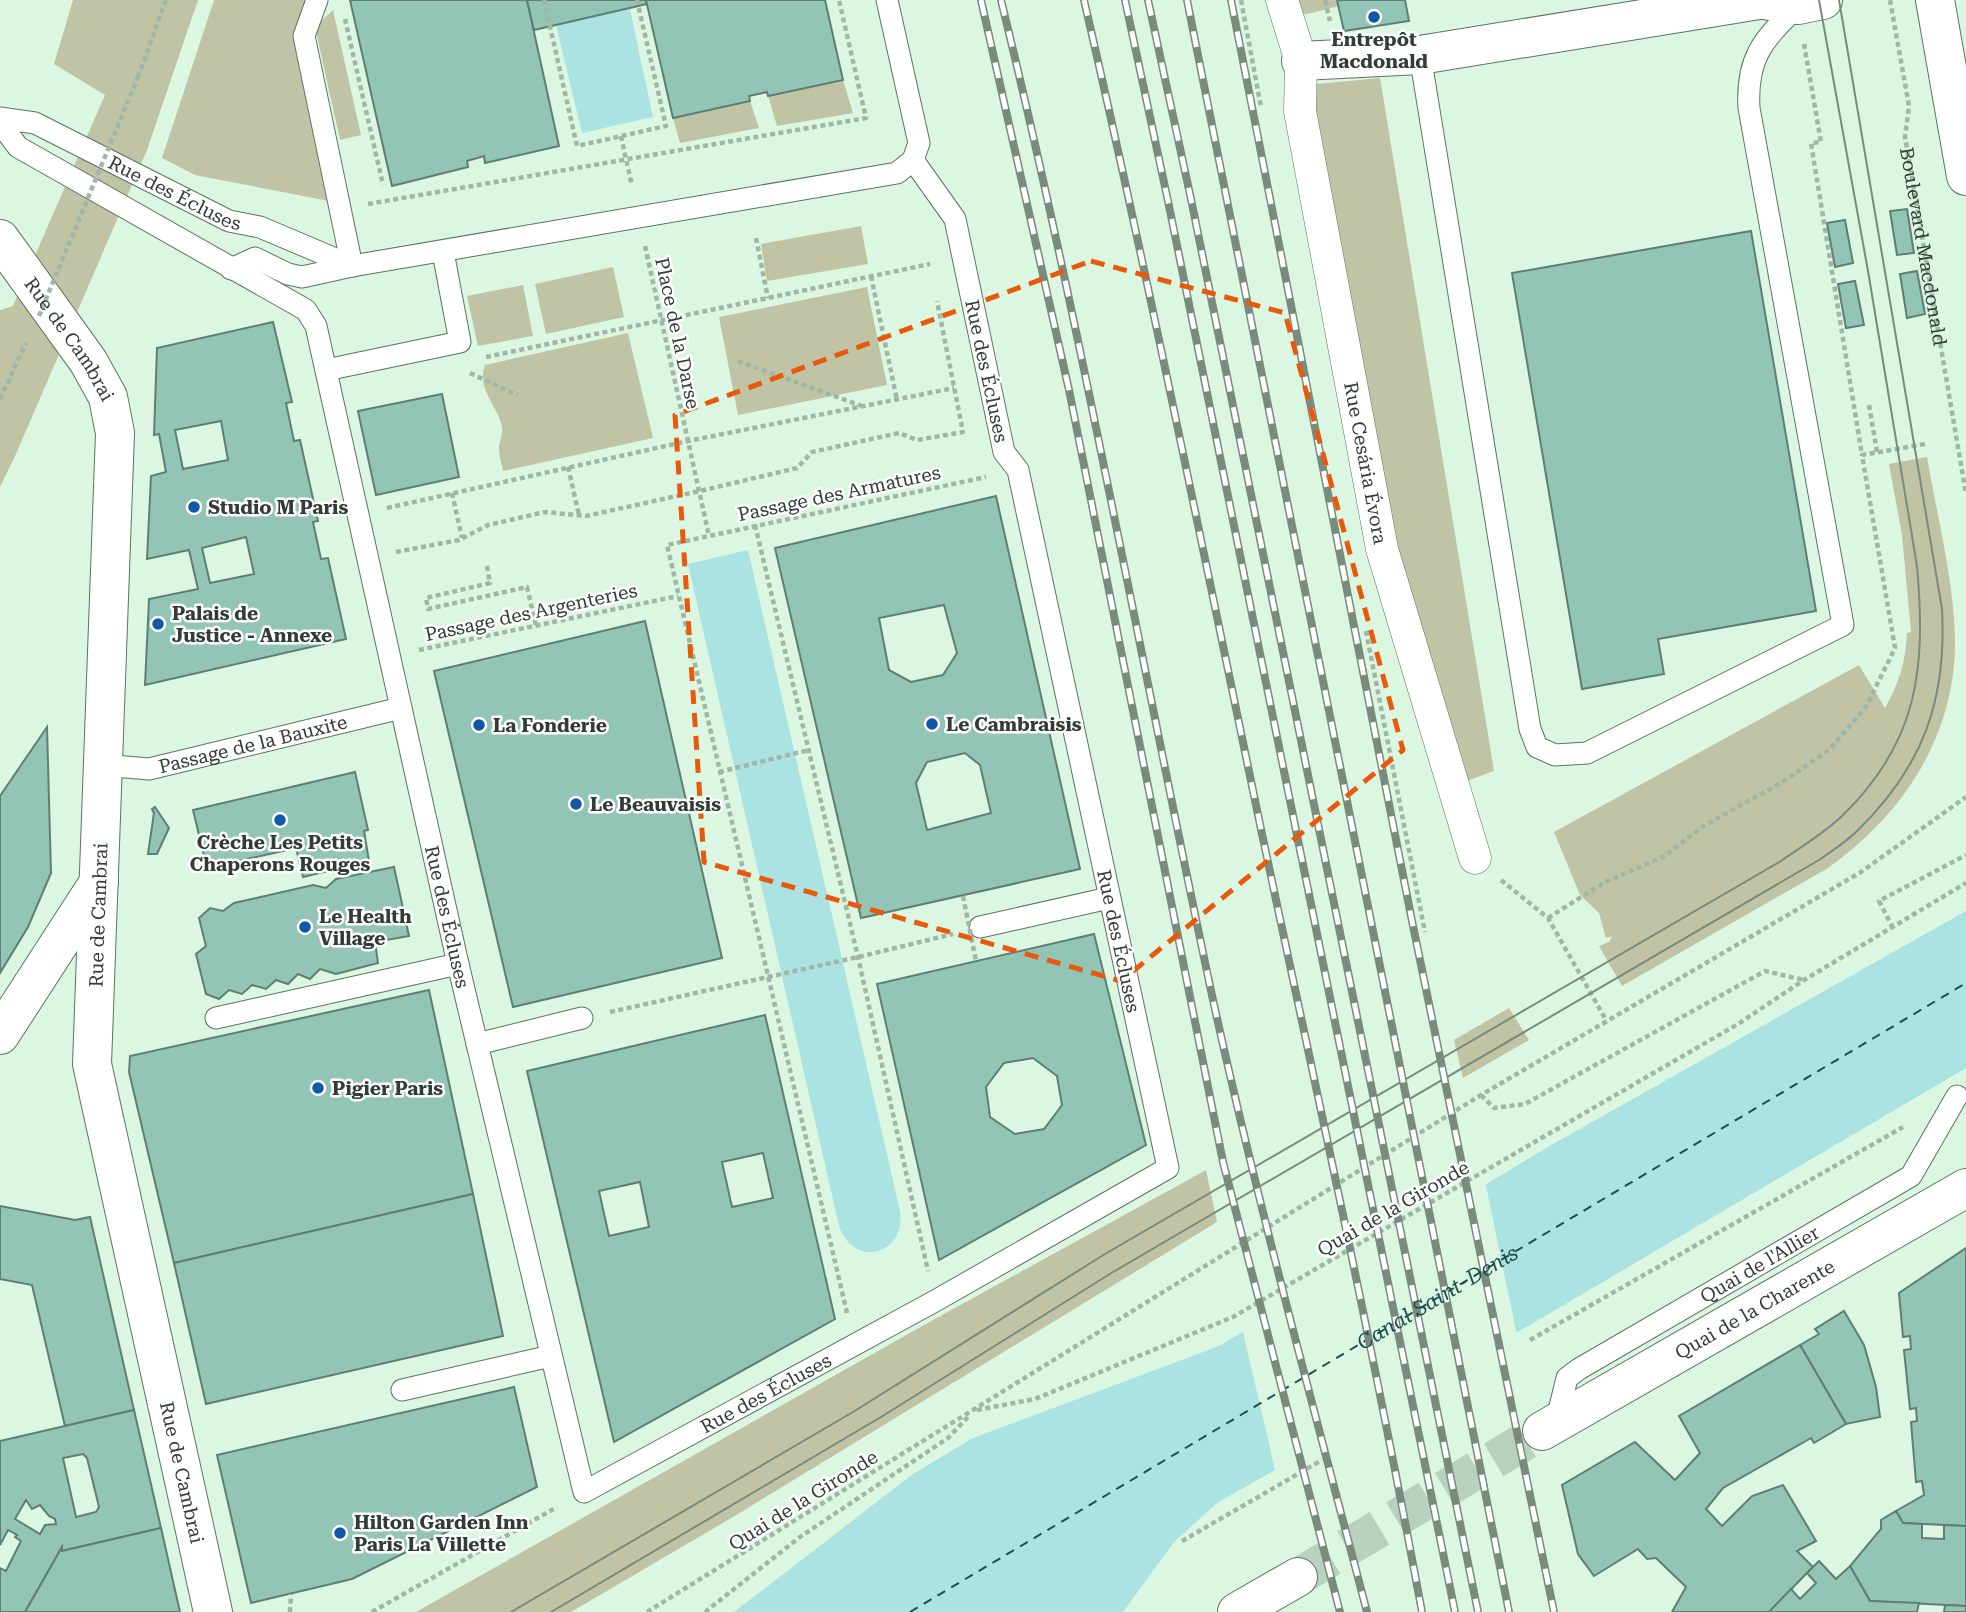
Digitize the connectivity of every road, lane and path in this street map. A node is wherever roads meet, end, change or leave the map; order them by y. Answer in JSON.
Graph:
{"nodes":[{"id":1,"x":166,"y":0,"type":"edge"},
{"id":2,"x":317,"y":0,"type":"edge"},
{"id":3,"x":544,"y":0,"type":"edge"},
{"id":4,"x":637,"y":0,"type":"edge"},
{"id":5,"x":839,"y":0,"type":"edge"},
{"id":6,"x":887,"y":0,"type":"edge"},
{"id":7,"x":1282,"y":0,"type":"edge"},
{"id":8,"x":1891,"y":0,"type":"edge"},
{"id":9,"x":1935,"y":0,"type":"edge"},
{"id":10,"x":1717,"y":3,"type":"edge"},
{"id":11,"x":1789,"y":8,"type":"edge"},
{"id":12,"x":344,"y":13,"type":"dead end"},
{"id":13,"x":1420,"y":55,"type":"junction"},
{"id":14,"x":1301,"y":61,"type":"junction"},
{"id":15,"x":0,"y":120,"type":"edge"},
{"id":16,"x":621,"y":136,"type":"junction"},
{"id":17,"x":625,"y":158,"type":"junction"},
{"id":18,"x":913,"y":160,"type":"junction"},
{"id":19,"x":1966,"y":176,"type":"edge"},
{"id":20,"x":383,"y":185,"type":"dead end"},
{"id":21,"x":340,"y":209,"type":"junction"},
{"id":22,"x":639,"y":218,"type":"junction"},
{"id":23,"x":756,"y":238,"type":"dead end"},
{"id":24,"x":0,"y":239,"type":"edge"},
{"id":25,"x":443,"y":251,"type":"junction"},
{"id":26,"x":928,"y":251,"type":"dead end"},
{"id":27,"x":352,"y":266,"type":"junction"},
{"id":28,"x":231,"y":269,"type":"junction"},
{"id":29,"x":872,"y":276,"type":"junction"},
{"id":30,"x":935,"y":292,"type":"dead end"},
{"id":31,"x":768,"y":298,"type":"junction"},
{"id":32,"x":38,"y":317,"type":"dead end"},
{"id":33,"x":662,"y":321,"type":"junction"},
{"id":34,"x":27,"y":342,"type":"dead end"},
{"id":35,"x":478,"y":358,"type":"dead end"},
{"id":36,"x":738,"y":361,"type":"dead end"},
{"id":37,"x":474,"y":365,"type":"dead end"},
{"id":38,"x":326,"y":370,"type":"junction"},
{"id":39,"x":470,"y":373,"type":"junction"},
{"id":40,"x":457,"y":375,"type":"dead end"},
{"id":41,"x":954,"y":388,"type":"junction"},
{"id":42,"x":517,"y":395,"type":"dead end"},
{"id":43,"x":0,"y":399,"type":"edge"},
{"id":44,"x":897,"y":400,"type":"junction"},
{"id":45,"x":1869,"y":405,"type":"dead end"},
{"id":46,"x":863,"y":407,"type":"junction"},
{"id":47,"x":688,"y":441,"type":"junction"},
{"id":48,"x":1925,"y":444,"type":"dead end"},
{"id":49,"x":1877,"y":453,"type":"junction"},
{"id":50,"x":1862,"y":455,"type":"junction"},
{"id":51,"x":568,"y":467,"type":"junction"},
{"id":52,"x":1018,"y":470,"type":"junction"},
{"id":53,"x":700,"y":491,"type":"junction"},
{"id":54,"x":452,"y":492,"type":"junction"},
{"id":55,"x":1966,"y":494,"type":"edge"},
{"id":56,"x":378,"y":510,"type":"dead end"},
{"id":57,"x":579,"y":515,"type":"junction"},
{"id":58,"x":755,"y":526,"type":"junction"},
{"id":59,"x":709,"y":536,"type":"junction"},
{"id":60,"x":462,"y":538,"type":"junction"},
{"id":61,"x":388,"y":553,"type":"dead end"},
{"id":62,"x":487,"y":566,"type":"dead end"},
{"id":63,"x":678,"y":596,"type":"junction"},
{"id":64,"x":536,"y":626,"type":"junction"},
{"id":65,"x":390,"y":656,"type":"junction"},
{"id":66,"x":401,"y":708,"type":"junction"},
{"id":67,"x":809,"y":750,"type":"junction"},
{"id":68,"x":102,"y":765,"type":"junction"},
{"id":69,"x":719,"y":772,"type":"junction"},
{"id":70,"x":1966,"y":797,"type":"edge"},
{"id":71,"x":1966,"y":855,"type":"edge"},
{"id":72,"x":1475,"y":858,"type":"joint"},
{"id":73,"x":100,"y":880,"type":"junction"},
{"id":74,"x":1966,"y":883,"type":"edge"},
{"id":75,"x":963,"y":896,"type":"dead end"},
{"id":76,"x":1109,"y":898,"type":"junction"},
{"id":77,"x":1548,"y":918,"type":"junction"},
{"id":78,"x":980,"y":927,"type":"joint"},
{"id":79,"x":1893,"y":928,"type":"junction"},
{"id":80,"x":858,"y":957,"type":"junction"},
{"id":81,"x":976,"y":961,"type":"dead end"},
{"id":82,"x":458,"y":964,"type":"junction"},
{"id":83,"x":769,"y":977,"type":"junction"},
{"id":84,"x":1804,"y":980,"type":"junction"},
{"id":85,"x":216,"y":1018,"type":"dead end"},
{"id":86,"x":582,"y":1018,"type":"joint"},
{"id":87,"x":1606,"y":1020,"type":"junction"},
{"id":88,"x":0,"y":1035,"type":"edge"},
{"id":89,"x":477,"y":1044,"type":"junction"},
{"id":90,"x":1481,"y":1095,"type":"junction"},
{"id":91,"x":1957,"y":1096,"type":"joint"},
{"id":92,"x":1966,"y":1188,"type":"edge"},
{"id":93,"x":935,"y":1301,"type":"junction"},
{"id":94,"x":1530,"y":1340,"type":"dead end"},
{"id":95,"x":854,"y":1345,"type":"junction"},
{"id":96,"x":551,"y":1356,"type":"junction"},
{"id":97,"x":402,"y":1390,"type":"dead end"},
{"id":98,"x":974,"y":1411,"type":"junction"},
{"id":99,"x":1549,"y":1427,"type":"joint"},
{"id":100,"x":1322,"y":1460,"type":"dead end"},
{"id":101,"x":584,"y":1492,"type":"junction"},
{"id":102,"x":1182,"y":1541,"type":"dead end"},
{"id":103,"x":1298,"y":1577,"type":"tunnel mouth"},
{"id":104,"x":291,"y":1594,"type":"dead end"},
{"id":105,"x":213,"y":1612,"type":"edge"},
{"id":106,"x":290,"y":1612,"type":"edge"},
{"id":107,"x":372,"y":1612,"type":"edge"},
{"id":108,"x":647,"y":1612,"type":"edge"},
{"id":109,"x":705,"y":1612,"type":"edge"},
{"id":110,"x":1237,"y":1612,"type":"edge"}],
"edges":[{"from":1,"to":32,"type":"path","bridge":true},
{"from":2,"to":21,"type":"lane"},
{"from":3,"to":16,"type":"path"},
{"from":4,"to":16,"type":"path"},
{"from":5,"to":17,"type":"path"},
{"from":6,"to":18,"type":"lane"},
{"from":7,"to":14,"type":"street","name":"Rue Cesária Évora"},
{"from":8,"to":55,"type":"path","name":"Boulevard Macdonald"},
{"from":9,"to":19,"type":"street"},
{"from":10,"to":11,"type":"street"},
{"from":10,"to":13,"type":"street"},
{"from":11,"to":13,"type":"lane"},
{"from":11,"to":50,"type":"path"},
{"from":12,"to":20,"type":"path"},
{"from":13,"to":14,"type":"street"},
{"from":14,"to":72,"type":"street","name":"Rue Cesária Évora"},
{"from":15,"to":27,"type":"lane","name":"Rue des Écluses"},
{"from":15,"to":28,"type":"lane","name":"Rue des Écluses"},
{"from":16,"to":17,"type":"path","name":"Place de la Darse"},
{"from":17,"to":21,"type":"path"},
{"from":17,"to":22,"type":"path","name":"Place de la Darse"},
{"from":18,"to":22,"type":"lane"},
{"from":18,"to":52,"type":"lane","name":"Rue des Écluses"},
{"from":21,"to":27,"type":"lane"},
{"from":22,"to":25,"type":"lane"},
{"from":22,"to":33,"type":"path","name":"Place de la Darse"},
{"from":23,"to":31,"type":"path"},
{"from":24,"to":68,"type":"street","name":"Rue de Cambrai"},
{"from":25,"to":27,"type":"lane"},
{"from":25,"to":38,"type":"lane"},
{"from":26,"to":29,"type":"path"},
{"from":27,"to":28,"type":"lane"},
{"from":28,"to":38,"type":"lane","name":"Rue des Écluses"},
{"from":29,"to":31,"type":"path"},
{"from":29,"to":44,"type":"path"},
{"from":30,"to":41,"type":"path"},
{"from":31,"to":33,"type":"path"},
{"from":33,"to":35,"type":"path"},
{"from":33,"to":47,"type":"path","name":"Place de la Darse"},
{"from":34,"to":43,"type":"path"},
{"from":36,"to":46,"type":"path"},
{"from":37,"to":39,"type":"path"},
{"from":38,"to":65,"type":"lane","name":"Rue des Écluses"},
{"from":39,"to":40,"type":"path"},
{"from":39,"to":42,"type":"path"},
{"from":41,"to":44,"type":"path"},
{"from":41,"to":53,"type":"path"},
{"from":44,"to":46,"type":"path"},
{"from":45,"to":49,"type":"path"},
{"from":46,"to":47,"type":"path"},
{"from":47,"to":51,"type":"path"},
{"from":47,"to":53,"type":"path","name":"Place de la Darse"},
{"from":48,"to":49,"type":"path"},
{"from":49,"to":50,"type":"path"},
{"from":50,"to":77,"type":"path"},
{"from":51,"to":54,"type":"path"},
{"from":51,"to":57,"type":"path"},
{"from":52,"to":58,"type":"path","name":"Passage des Armatures"},
{"from":52,"to":76,"type":"lane","name":"Rue des Écluses"},
{"from":53,"to":57,"type":"path"},
{"from":53,"to":59,"type":"path","name":"Place de la Darse"},
{"from":54,"to":56,"type":"path"},
{"from":54,"to":60,"type":"path"},
{"from":57,"to":60,"type":"path"},
{"from":58,"to":59,"type":"path","name":"Passage des Armatures"},
{"from":58,"to":67,"type":"path"},
{"from":59,"to":63,"type":"path","name":"Passage des Armatures"},
{"from":60,"to":61,"type":"path"},
{"from":62,"to":64,"type":"path"},
{"from":63,"to":64,"type":"path","name":"Passage des Argenteries"},
{"from":63,"to":69,"type":"path"},
{"from":64,"to":65,"type":"path","name":"Passage des Argenteries"},
{"from":65,"to":66,"type":"lane","name":"Rue des Écluses"},
{"from":66,"to":68,"type":"lane","name":"Passage de la Bauxite"},
{"from":66,"to":82,"type":"lane","name":"Rue des Écluses"},
{"from":67,"to":69,"type":"path"},
{"from":67,"to":80,"type":"path"},
{"from":68,"to":73,"type":"street","name":"Rue de Cambrai"},
{"from":69,"to":83,"type":"path"},
{"from":70,"to":87,"type":"path","name":"Quai de la Gironde"},
{"from":71,"to":79,"type":"path"},
{"from":72,"to":77,"type":"path"},
{"from":73,"to":88,"type":"street"},
{"from":73,"to":105,"type":"street","name":"Rue de Cambrai"},
{"from":74,"to":79,"type":"path","name":"Quai de la Gironde"},
{"from":75,"to":81,"type":"path","bridge":true},
{"from":76,"to":78,"type":"lane"},
{"from":76,"to":93,"type":"lane","name":"Rue des Écluses"},
{"from":77,"to":87,"type":"path"},
{"from":78,"to":80,"type":"path"},
{"from":79,"to":84,"type":"path","name":"Quai de la Gironde"},
{"from":80,"to":83,"type":"path"},
{"from":80,"to":93,"type":"path"},
{"from":82,"to":85,"type":"lane"},
{"from":82,"to":89,"type":"lane","name":"Rue des Écluses"},
{"from":83,"to":86,"type":"path"},
{"from":83,"to":95,"type":"path"},
{"from":84,"to":90,"type":"path"},
{"from":84,"to":98,"type":"path","name":"Quai de la Gironde"},
{"from":86,"to":89,"type":"lane"},
{"from":87,"to":90,"type":"path","name":"Quai de la Gironde"},
{"from":89,"to":96,"type":"lane","name":"Rue des Écluses"},
{"from":90,"to":98,"type":"path","name":"Quai de la Gironde"},
{"from":91,"to":94,"type":"path"},
{"from":91,"to":99,"type":"lane","name":"Quai de l'Allier"},
{"from":92,"to":99,"type":"street","name":"Quai de la Charente"},
{"from":93,"to":95,"type":"lane","name":"Rue des Écluses"},
{"from":95,"to":101,"type":"lane","name":"Rue des Écluses"},
{"from":96,"to":97,"type":"lane"},
{"from":96,"to":101,"type":"lane","name":"Rue des Écluses"},
{"from":98,"to":108,"type":"path","name":"Quai de la Gironde"},
{"from":98,"to":109,"type":"path","name":"Quai de la Gironde"},
{"from":100,"to":102,"type":"path"},
{"from":101,"to":107,"type":"path"},
{"from":103,"to":110,"type":"street"},
{"from":104,"to":106,"type":"path"}]}
